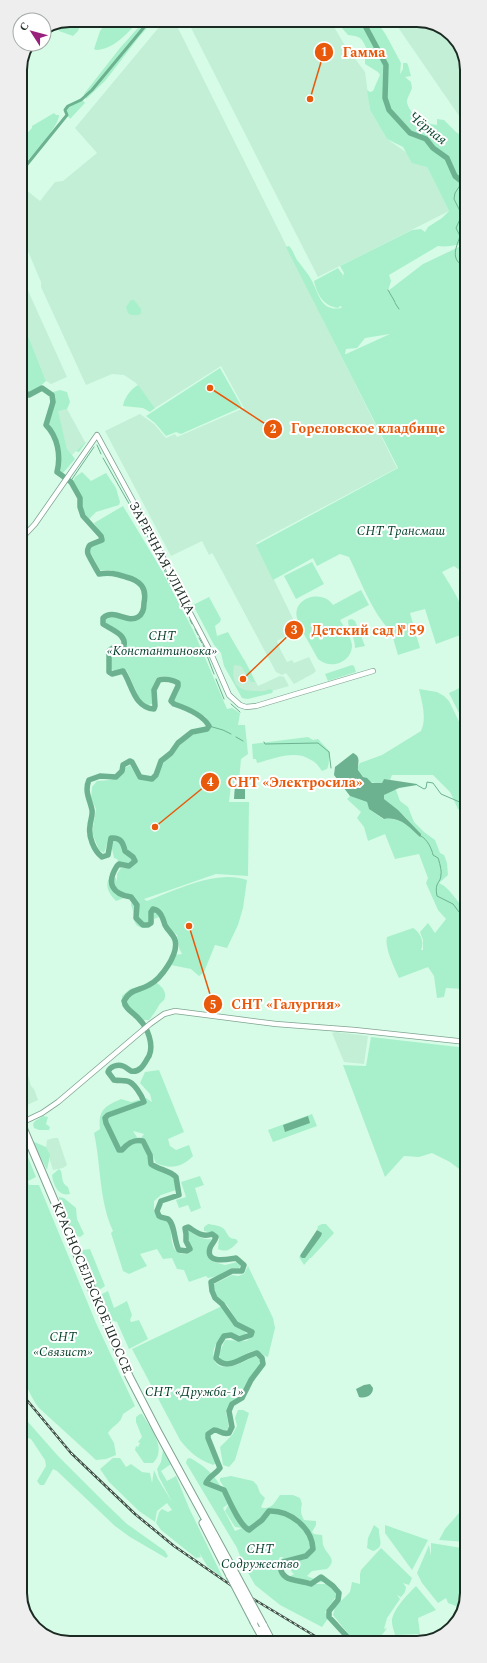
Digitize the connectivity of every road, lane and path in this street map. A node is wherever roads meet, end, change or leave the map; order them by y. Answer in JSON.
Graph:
{"nodes":[{"id":1,"x":27,"y":533,"type":"edge"},
{"id":2,"x":373,"y":671,"type":"dead end"},
{"id":3,"x":460,"y":1041,"type":"edge"},
{"id":4,"x":27,"y":1120,"type":"edge"},
{"id":5,"x":27,"y":1137,"type":"edge"},
{"id":6,"x":233,"y":1576,"type":"junction"},
{"id":7,"x":262,"y":1636,"type":"edge"},
{"id":8,"x":269,"y":1636,"type":"edge"}],
"edges":[{"from":1,"to":2,"type":"street","name":"ЗАРЕЧНАЯ УЛИЦА"},
{"from":3,"to":4,"type":"street"},
{"from":5,"to":6,"type":"highway","name":"КРАСНОСЕЛЬСКОЕ ШОССЕ"},
{"from":6,"to":7,"type":"highway","bridge":true},
{"from":6,"to":8,"type":"highway","bridge":true}]}
